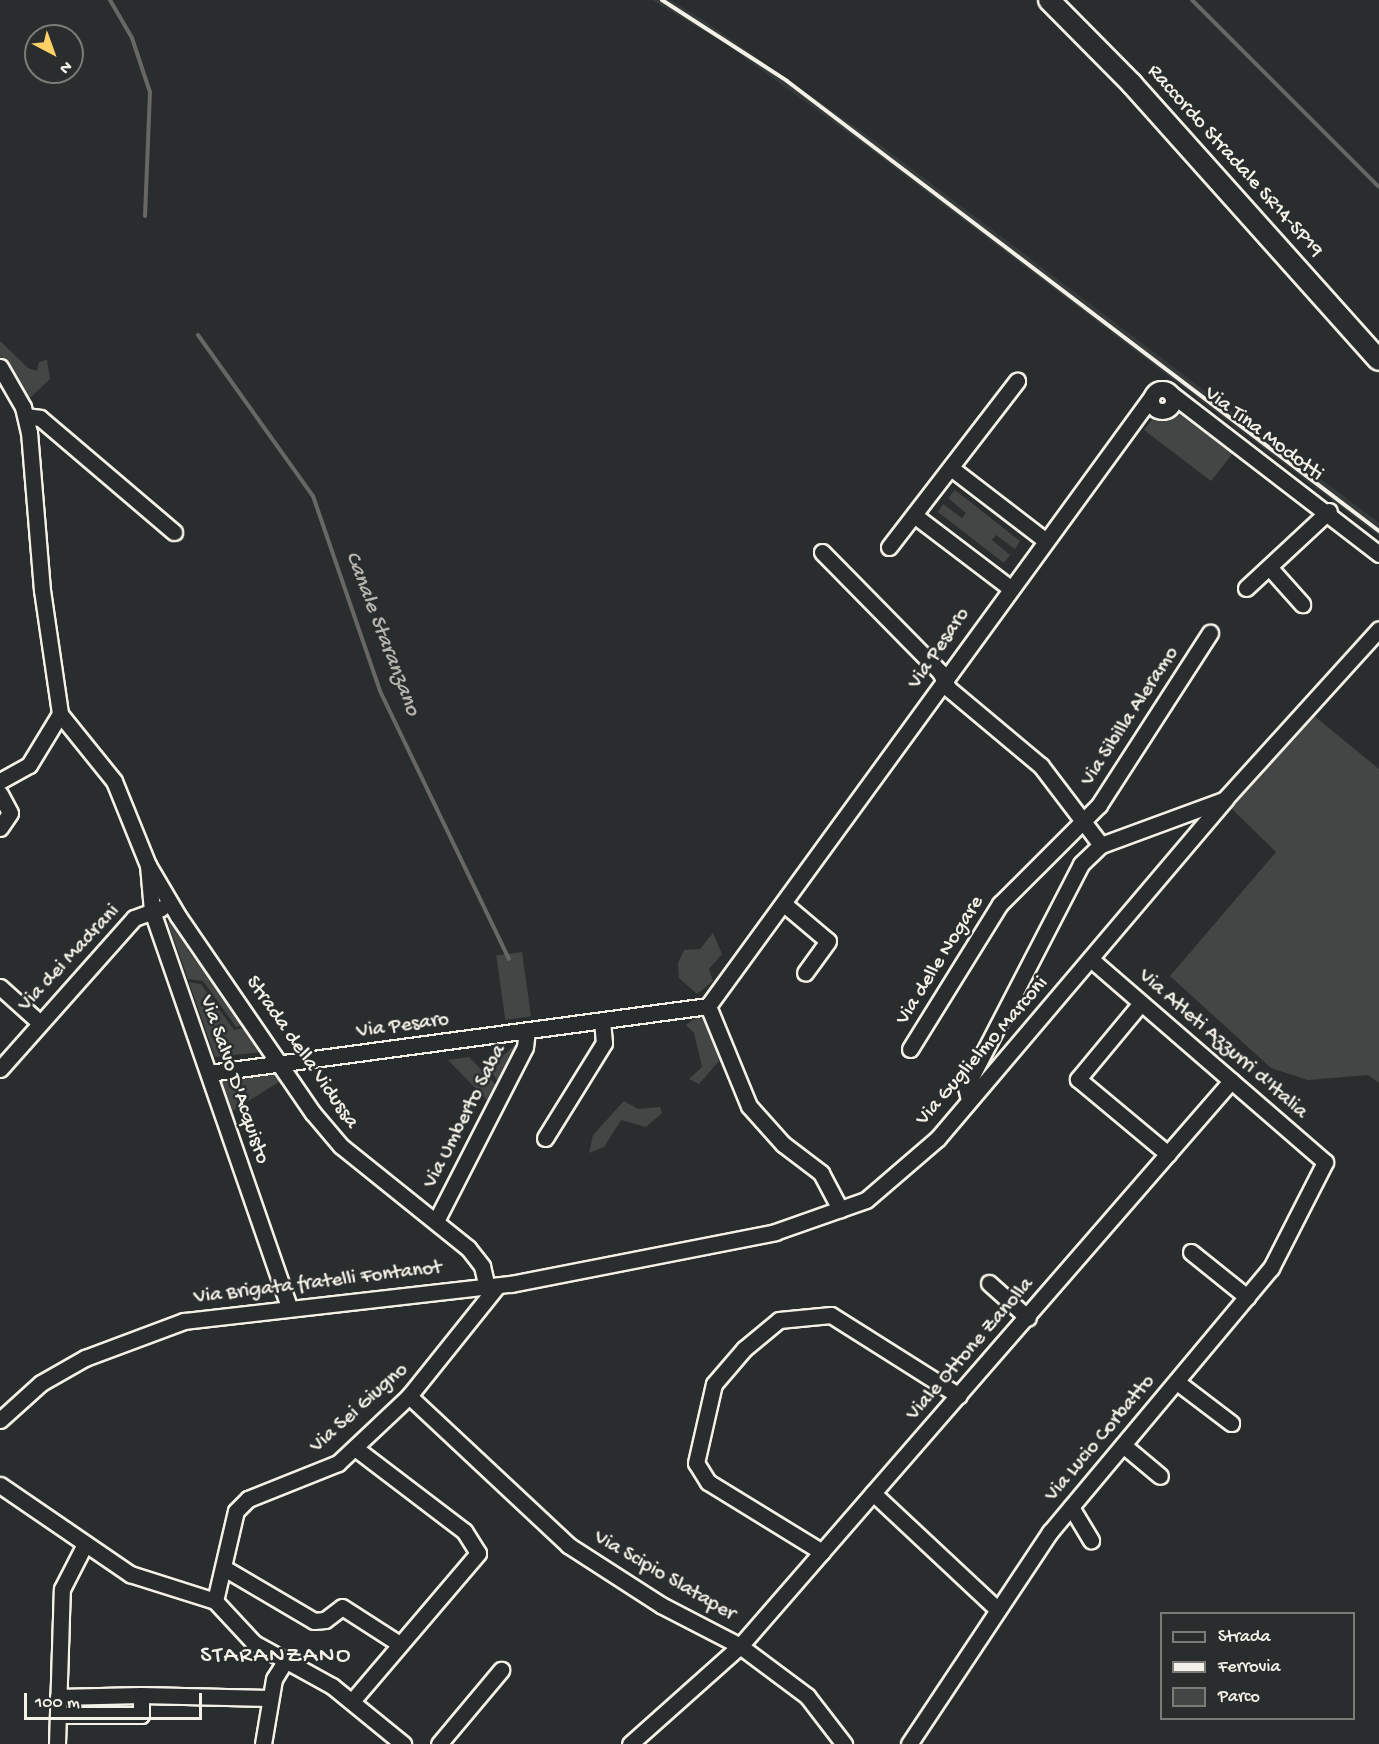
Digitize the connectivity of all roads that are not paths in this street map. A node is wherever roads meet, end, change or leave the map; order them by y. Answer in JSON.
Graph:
{"nodes":[{"id":1,"x":1049,"y":0,"type":"edge"},
{"id":2,"x":1379,"y":360,"type":"edge"},
{"id":3,"x":0,"y":367,"type":"edge"},
{"id":4,"x":1017,"y":381,"type":"dead end"},
{"id":5,"x":1170,"y":393,"type":"joint"},
{"id":6,"x":26,"y":416,"type":"junction"},
{"id":7,"x":951,"y":468,"type":"junction"},
{"id":8,"x":1329,"y":511,"type":"junction"},
{"id":9,"x":914,"y":515,"type":"junction"},
{"id":10,"x":174,"y":532,"type":"dead end"},
{"id":11,"x":1045,"y":540,"type":"junction"},
{"id":12,"x":889,"y":547,"type":"dead end"},
{"id":13,"x":822,"y":552,"type":"dead end"},
{"id":14,"x":1379,"y":554,"type":"edge"},
{"id":15,"x":1269,"y":567,"type":"junction"},
{"id":16,"x":1010,"y":588,"type":"junction"},
{"id":17,"x":1245,"y":588,"type":"dead end"},
{"id":18,"x":1302,"y":604,"type":"dead end"},
{"id":19,"x":1379,"y":629,"type":"edge"},
{"id":20,"x":1210,"y":633,"type":"dead end"},
{"id":21,"x":1366,"y":643,"type":"junction"},
{"id":22,"x":1379,"y":654,"type":"edge"},
{"id":23,"x":945,"y":681,"type":"junction"},
{"id":24,"x":60,"y":714,"type":"junction"},
{"id":25,"x":0,"y":781,"type":"edge"},
{"id":26,"x":0,"y":794,"type":"edge"},
{"id":27,"x":1225,"y":799,"type":"junction"},
{"id":28,"x":1082,"y":817,"type":"junction"},
{"id":29,"x":0,"y":828,"type":"edge"},
{"id":30,"x":1101,"y":845,"type":"junction"},
{"id":31,"x":148,"y":865,"type":"junction"},
{"id":32,"x":171,"y":904,"type":"junction"},
{"id":33,"x":784,"y":904,"type":"junction"},
{"id":34,"x":152,"y":910,"type":"junction"},
{"id":35,"x":1091,"y":959,"type":"junction"},
{"id":36,"x":805,"y":973,"type":"dead end"},
{"id":37,"x":0,"y":987,"type":"edge"},
{"id":38,"x":1142,"y":1003,"type":"junction"},
{"id":39,"x":708,"y":1006,"type":"junction"},
{"id":40,"x":602,"y":1021,"type":"junction"},
{"id":41,"x":39,"y":1022,"type":"junction"},
{"id":42,"x":527,"y":1031,"type":"junction"},
{"id":43,"x":910,"y":1049,"type":"dead end"},
{"id":44,"x":279,"y":1065,"type":"junction"},
{"id":45,"x":0,"y":1070,"type":"edge"},
{"id":46,"x":209,"y":1073,"type":"junction"},
{"id":47,"x":1231,"y":1081,"type":"junction"},
{"id":48,"x":969,"y":1100,"type":"junction"},
{"id":49,"x":545,"y":1138,"type":"dead end"},
{"id":50,"x":1168,"y":1154,"type":"junction"},
{"id":51,"x":1325,"y":1162,"type":"joint"},
{"id":52,"x":840,"y":1209,"type":"junction"},
{"id":53,"x":436,"y":1221,"type":"junction"},
{"id":54,"x":1191,"y":1252,"type":"dead end"},
{"id":55,"x":989,"y":1283,"type":"dead end"},
{"id":56,"x":492,"y":1286,"type":"junction"},
{"id":57,"x":1247,"y":1297,"type":"junction"},
{"id":58,"x":289,"y":1307,"type":"junction"},
{"id":59,"x":1028,"y":1318,"type":"junction"},
{"id":60,"x":1177,"y":1382,"type":"junction"},
{"id":61,"x":409,"y":1396,"type":"junction"},
{"id":62,"x":959,"y":1396,"type":"junction"},
{"id":63,"x":0,"y":1420,"type":"edge"},
{"id":64,"x":1231,"y":1423,"type":"dead end"},
{"id":65,"x":1123,"y":1445,"type":"junction"},
{"id":66,"x":355,"y":1448,"type":"junction"},
{"id":67,"x":1160,"y":1476,"type":"dead end"},
{"id":68,"x":0,"y":1485,"type":"edge"},
{"id":69,"x":873,"y":1493,"type":"junction"},
{"id":70,"x":1071,"y":1507,"type":"junction"},
{"id":71,"x":1091,"y":1540,"type":"dead end"},
{"id":72,"x":85,"y":1544,"type":"junction"},
{"id":73,"x":822,"y":1552,"type":"junction"},
{"id":74,"x":224,"y":1568,"type":"junction"},
{"id":75,"x":215,"y":1601,"type":"junction"},
{"id":76,"x":995,"y":1607,"type":"junction"},
{"id":77,"x":398,"y":1643,"type":"junction"},
{"id":78,"x":741,"y":1646,"type":"junction"},
{"id":79,"x":284,"y":1663,"type":"junction"},
{"id":80,"x":501,"y":1670,"type":"dead end"},
{"id":81,"x":141,"y":1695,"type":"junction"},
{"id":82,"x":58,"y":1696,"type":"junction"},
{"id":83,"x":269,"y":1698,"type":"junction"},
{"id":84,"x":353,"y":1700,"type":"junction"},
{"id":85,"x":58,"y":1715,"type":"junction"},
{"id":86,"x":57,"y":1744,"type":"edge"},
{"id":87,"x":262,"y":1744,"type":"edge"},
{"id":88,"x":403,"y":1744,"type":"edge"},
{"id":89,"x":439,"y":1744,"type":"edge"},
{"id":90,"x":630,"y":1744,"type":"edge"},
{"id":91,"x":844,"y":1744,"type":"edge"},
{"id":92,"x":909,"y":1744,"type":"edge"}],
"edges":[{"from":1,"to":2,"type":"main road","name":"Raccordo Stradale SR14-SP19"},
{"from":3,"to":6,"type":"street"},
{"from":4,"to":7,"type":"street"},
{"from":5,"to":8,"type":"street","name":"Via Tina Modotti"},
{"from":5,"to":11,"type":"street","name":"Via Pesaro"},
{"from":6,"to":10,"type":"street"},
{"from":6,"to":24,"type":"street"},
{"from":7,"to":9,"type":"street"},
{"from":7,"to":11,"type":"street"},
{"from":8,"to":14,"type":"street","name":"Via Tina Modotti"},
{"from":8,"to":15,"type":"street","name":"Via Tina Modotti"},
{"from":9,"to":12,"type":"street"},
{"from":9,"to":16,"type":"street"},
{"from":11,"to":16,"type":"street","name":"Via Pesaro"},
{"from":13,"to":23,"type":"street"},
{"from":15,"to":17,"type":"street","name":"Via Tina Modotti"},
{"from":15,"to":18,"type":"street"},
{"from":16,"to":23,"type":"street","name":"Via Pesaro"},
{"from":19,"to":21,"type":"street","name":"Via Guglielmo Marconi"},
{"from":20,"to":28,"type":"street","name":"Via Sibilla Aleramo"},
{"from":21,"to":22,"type":"street"},
{"from":21,"to":27,"type":"street","name":"Via Guglielmo Marconi"},
{"from":23,"to":28,"type":"street"},
{"from":23,"to":33,"type":"street","name":"Via Pesaro"},
{"from":24,"to":25,"type":"street"},
{"from":24,"to":31,"type":"street","name":"Strada della Vidussa"},
{"from":26,"to":29,"type":"street"},
{"from":27,"to":30,"type":"street"},
{"from":27,"to":35,"type":"street","name":"Via Guglielmo Marconi"},
{"from":28,"to":30,"type":"street"},
{"from":28,"to":43,"type":"street","name":"Via delle Nogare"},
{"from":30,"to":48,"type":"street"},
{"from":31,"to":32,"type":"street","name":"Strada della Vidussa"},
{"from":31,"to":34,"type":"street","name":"Via Salvo D'Acquisto"},
{"from":32,"to":34,"type":"street"},
{"from":32,"to":44,"type":"street","name":"Strada della Vidussa"},
{"from":33,"to":36,"type":"street"},
{"from":33,"to":39,"type":"street","name":"Via Pesaro"},
{"from":34,"to":41,"type":"street","name":"Via dei Madrani"},
{"from":34,"to":46,"type":"street","name":"Via Salvo D'Acquisto"},
{"from":35,"to":38,"type":"street","name":"Via Atleti Azzurri d'Italia"},
{"from":35,"to":48,"type":"street","name":"Via Guglielmo Marconi"},
{"from":37,"to":41,"type":"street"},
{"from":38,"to":47,"type":"street","name":"Via Atleti Azzurri d'Italia"},
{"from":38,"to":50,"type":"street"},
{"from":39,"to":40,"type":"street","name":"Via Pesaro"},
{"from":39,"to":52,"type":"street"},
{"from":40,"to":42,"type":"street","name":"Via Pesaro"},
{"from":40,"to":49,"type":"street"},
{"from":41,"to":45,"type":"street","name":"Via dei Madrani"},
{"from":42,"to":44,"type":"street","name":"Via Pesaro"},
{"from":42,"to":53,"type":"street","name":"Via Umberto Saba"},
{"from":44,"to":46,"type":"street","name":"Via Pesaro"},
{"from":44,"to":53,"type":"street","name":"Strada della Vidussa"},
{"from":46,"to":58,"type":"street","name":"Via Salvo D'Acquisto"},
{"from":47,"to":50,"type":"street","name":"Viale Ottone Zanolla"},
{"from":47,"to":51,"type":"street","name":"Via Atleti Azzurri d'Italia"},
{"from":48,"to":52,"type":"street","name":"Via Guglielmo Marconi"},
{"from":50,"to":59,"type":"street","name":"Viale Ottone Zanolla"},
{"from":51,"to":57,"type":"street","name":"Via Lucio Corbatto"},
{"from":52,"to":56,"type":"street","name":"Via Guglielmo Marconi"},
{"from":53,"to":56,"type":"street","name":"Strada della Vidussa"},
{"from":54,"to":57,"type":"street"},
{"from":55,"to":59,"type":"street"},
{"from":56,"to":58,"type":"street","name":"Via Brigata fratelli Fontanot"},
{"from":56,"to":61,"type":"street","name":"Via Sei Giugno"},
{"from":57,"to":60,"type":"street","name":"Via Lucio Corbatto"},
{"from":58,"to":63,"type":"street","name":"Via Brigata fratelli Fontanot"},
{"from":59,"to":62,"type":"street","name":"Viale Ottone Zanolla"},
{"from":60,"to":64,"type":"street"},
{"from":60,"to":65,"type":"street","name":"Via Lucio Corbatto"},
{"from":61,"to":66,"type":"street","name":"Via Sei Giugno"},
{"from":61,"to":78,"type":"street","name":"Via Scipio Slataper"},
{"from":62,"to":69,"type":"street","name":"Viale Ottone Zanolla"},
{"from":62,"to":73,"type":"street"},
{"from":65,"to":67,"type":"street"},
{"from":65,"to":70,"type":"street","name":"Via Lucio Corbatto"},
{"from":66,"to":74,"type":"street","name":"Via Sei Giugno"},
{"from":66,"to":77,"type":"street"},
{"from":68,"to":72,"type":"street"},
{"from":69,"to":73,"type":"street","name":"Viale Ottone Zanolla"},
{"from":69,"to":76,"type":"street"},
{"from":70,"to":71,"type":"street"},
{"from":70,"to":76,"type":"street","name":"Via Lucio Corbatto"},
{"from":72,"to":75,"type":"street"},
{"from":72,"to":82,"type":"street"},
{"from":73,"to":78,"type":"street","name":"Viale Ottone Zanolla"},
{"from":74,"to":75,"type":"street","name":"Via Sei Giugno"},
{"from":74,"to":77,"type":"street"},
{"from":75,"to":79,"type":"street"},
{"from":76,"to":92,"type":"street","name":"Via Lucio Corbatto"},
{"from":77,"to":84,"type":"street"},
{"from":78,"to":90,"type":"street","name":"Viale Ottone Zanolla"},
{"from":78,"to":91,"type":"street","name":"Via Scipio Slataper"},
{"from":79,"to":83,"type":"street"},
{"from":79,"to":84,"type":"street"},
{"from":80,"to":89,"type":"street"},
{"from":81,"to":82,"type":"street"},
{"from":81,"to":83,"type":"street"},
{"from":81,"to":85,"type":"street"},
{"from":82,"to":85,"type":"street"},
{"from":83,"to":87,"type":"street"},
{"from":84,"to":88,"type":"street"},
{"from":85,"to":86,"type":"street"}]}
